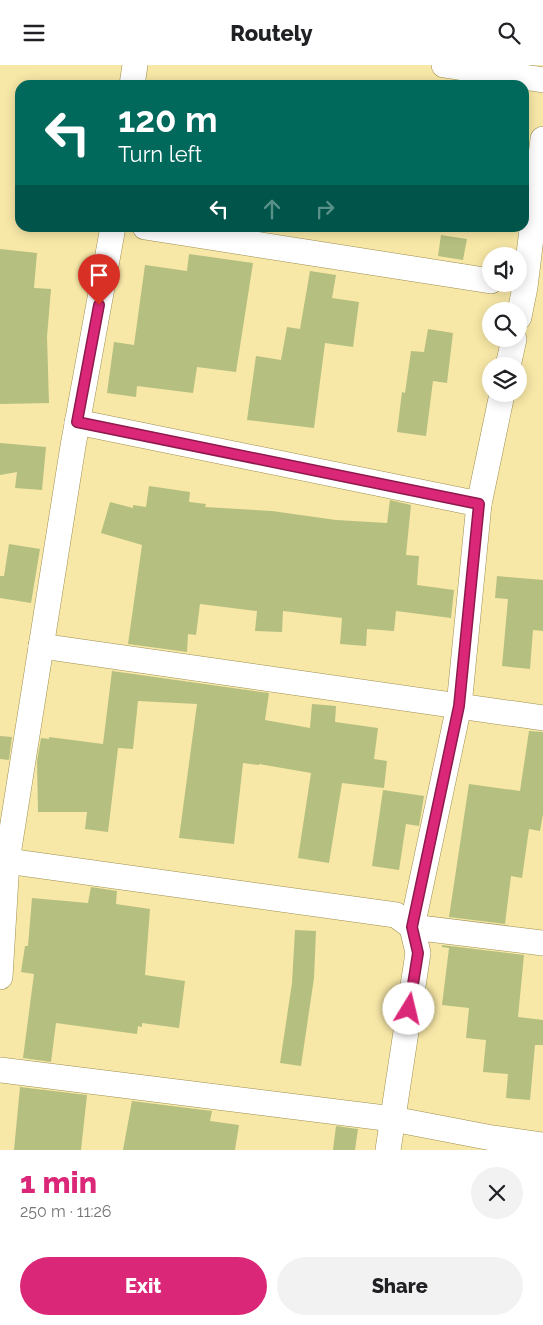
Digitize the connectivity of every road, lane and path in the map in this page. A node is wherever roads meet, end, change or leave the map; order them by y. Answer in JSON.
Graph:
{"nodes":[{"id":1,"x":135,"y":65,"type":"edge"},
{"id":2,"x":444,"y":65,"type":"edge"},
{"id":3,"x":133,"y":80,"type":"edge"},
{"id":4,"x":543,"y":80,"type":"edge"},
{"id":5,"x":543,"y":139,"type":"edge"},
{"id":6,"x":112,"y":232,"type":"edge"},
{"id":7,"x":176,"y":232,"type":"edge"},
{"id":8,"x":527,"y":271,"type":"edge"},
{"id":9,"x":482,"y":280,"type":"edge"},
{"id":10,"x":500,"y":402,"type":"edge"},
{"id":11,"x":77,"y":422,"type":"junction"},
{"id":12,"x":479,"y":504,"type":"junction"},
{"id":13,"x":41,"y":646,"type":"junction"},
{"id":14,"x":459,"y":706,"type":"junction"},
{"id":15,"x":543,"y":718,"type":"edge"},
{"id":16,"x":7,"y":861,"type":"junction"},
{"id":17,"x":412,"y":927,"type":"junction"},
{"id":18,"x":543,"y":943,"type":"edge"},
{"id":19,"x":0,"y":977,"type":"edge"},
{"id":20,"x":0,"y":1070,"type":"edge"},
{"id":21,"x":393,"y":1119,"type":"junction"},
{"id":22,"x":543,"y":1145,"type":"edge"},
{"id":23,"x":388,"y":1150,"type":"edge"}],
"edges":[{"from":1,"to":3,"type":"street"},
{"from":2,"to":4,"type":"street"},
{"from":5,"to":8,"type":"street"},
{"from":6,"to":11,"type":"street"},
{"from":7,"to":9,"type":"street"},
{"from":10,"to":12,"type":"street"},
{"from":11,"to":12,"type":"street"},
{"from":11,"to":13,"type":"street"},
{"from":12,"to":14,"type":"street"},
{"from":13,"to":14,"type":"street"},
{"from":13,"to":16,"type":"street"},
{"from":14,"to":15,"type":"street"},
{"from":14,"to":17,"type":"street"},
{"from":16,"to":17,"type":"street"},
{"from":16,"to":19,"type":"street"},
{"from":17,"to":18,"type":"street"},
{"from":17,"to":21,"type":"street"},
{"from":20,"to":21,"type":"street"},
{"from":21,"to":22,"type":"street"},
{"from":21,"to":23,"type":"street"}]}
